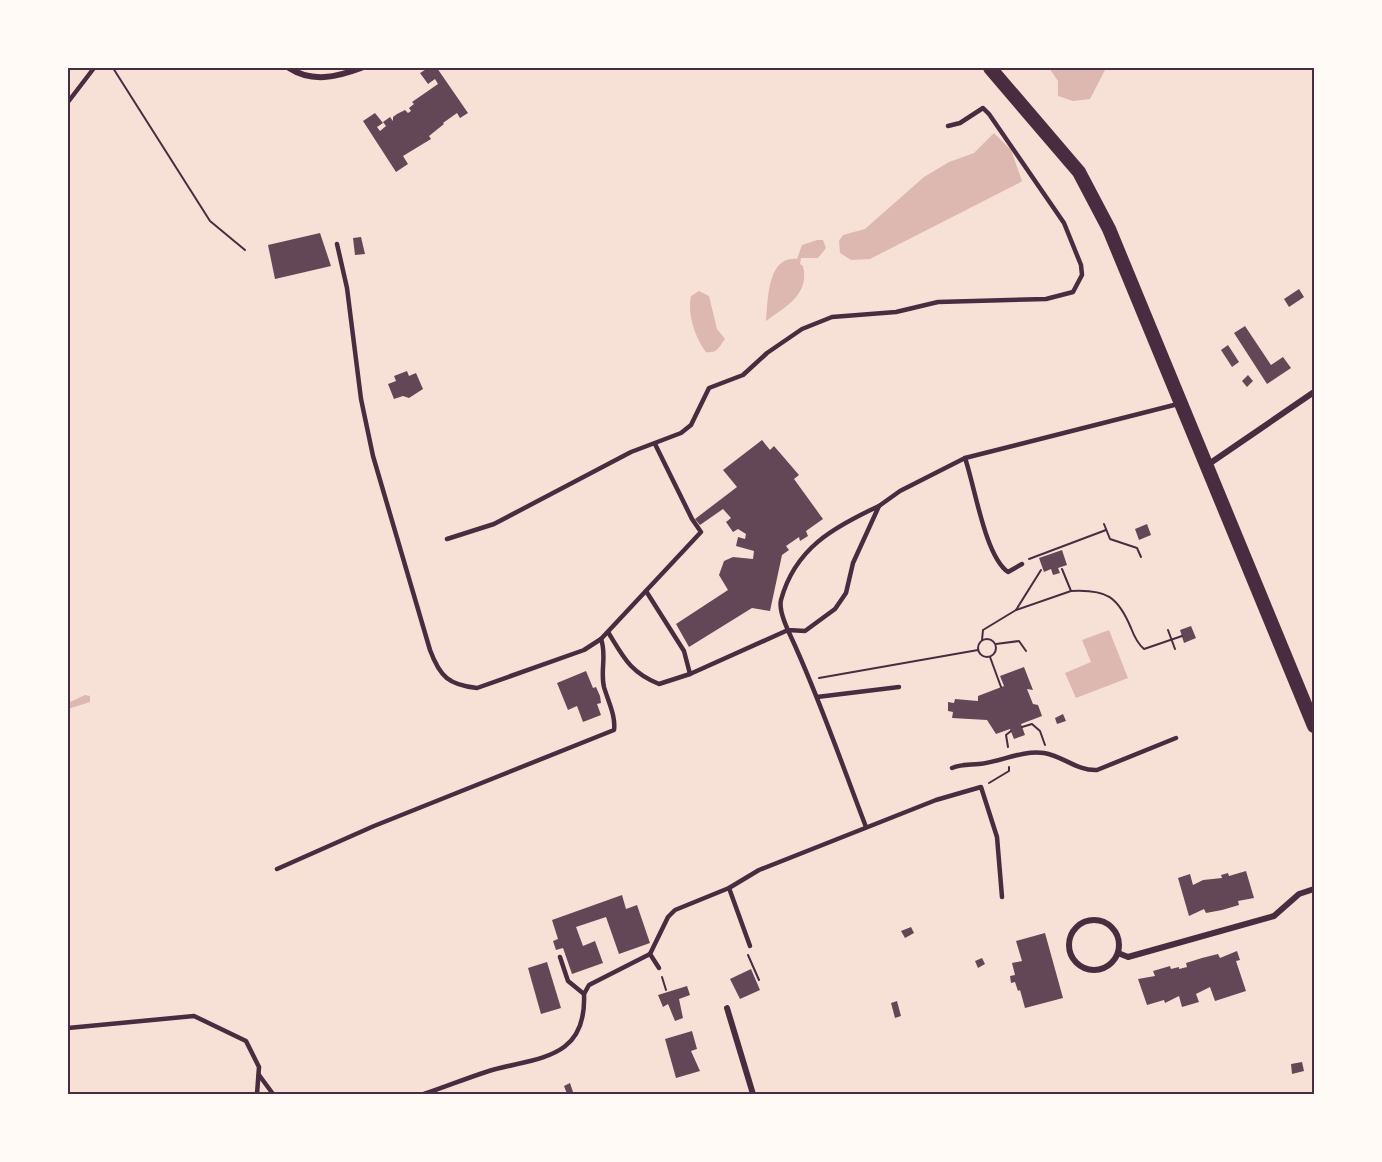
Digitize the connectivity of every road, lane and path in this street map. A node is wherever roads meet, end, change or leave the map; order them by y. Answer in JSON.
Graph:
{"nodes":[{"id":1,"x":93,"y":68,"type":"edge"},
{"id":2,"x":113,"y":68,"type":"edge"},
{"id":3,"x":289,"y":68,"type":"edge"},
{"id":4,"x":362,"y":68,"type":"edge"},
{"id":5,"x":990,"y":68,"type":"edge"},
{"id":6,"x":68,"y":102,"type":"edge"},
{"id":7,"x":948,"y":126,"type":"dead end"},
{"id":8,"x":337,"y":244,"type":"dead end"},
{"id":9,"x":245,"y":250,"type":"dead end"},
{"id":10,"x":1314,"y":392,"type":"edge"},
{"id":11,"x":1181,"y":403,"type":"junction"},
{"id":12,"x":655,"y":444,"type":"junction"},
{"id":13,"x":965,"y":458,"type":"junction"},
{"id":14,"x":1206,"y":466,"type":"junction"},
{"id":15,"x":879,"y":506,"type":"junction"},
{"id":16,"x":1104,"y":524,"type":"dead end"},
{"id":17,"x":1106,"y":531,"type":"junction"},
{"id":18,"x":447,"y":538,"type":"dead end"},
{"id":19,"x":1141,"y":557,"type":"dead end"},
{"id":20,"x":1022,"y":564,"type":"joint"},
{"id":21,"x":1062,"y":569,"type":"dead end"},
{"id":22,"x":1041,"y":570,"type":"dead end"},
{"id":23,"x":646,"y":591,"type":"junction"},
{"id":24,"x":1071,"y":591,"type":"junction"},
{"id":25,"x":1016,"y":610,"type":"junction"},
{"id":26,"x":788,"y":630,"type":"junction"},
{"id":27,"x":1168,"y":630,"type":"dead end"},
{"id":28,"x":608,"y":632,"type":"junction"},
{"id":29,"x":1182,"y":636,"type":"dead end"},
{"id":30,"x":601,"y":639,"type":"junction"},
{"id":31,"x":1171,"y":639,"type":"junction"},
{"id":32,"x":982,"y":640,"type":"junction"},
{"id":33,"x":996,"y":644,"type":"junction"},
{"id":34,"x":1175,"y":649,"type":"dead end"},
{"id":35,"x":978,"y":650,"type":"junction"},
{"id":36,"x":1026,"y":651,"type":"dead end"},
{"id":37,"x":990,"y":657,"type":"junction"},
{"id":38,"x":690,"y":674,"type":"junction"},
{"id":39,"x":810,"y":679,"type":"junction"},
{"id":40,"x":899,"y":687,"type":"dead end"},
{"id":41,"x":1001,"y":687,"type":"dead end"},
{"id":42,"x":817,"y":697,"type":"junction"},
{"id":43,"x":1314,"y":726,"type":"edge"},
{"id":44,"x":1022,"y":727,"type":"dead end"},
{"id":45,"x":1176,"y":738,"type":"dead end"},
{"id":46,"x":1045,"y":753,"type":"junction"},
{"id":47,"x":952,"y":768,"type":"dead end"},
{"id":48,"x":866,"y":827,"type":"junction"},
{"id":49,"x":277,"y":869,"type":"dead end"},
{"id":50,"x":729,"y":888,"type":"junction"},
{"id":51,"x":1314,"y":889,"type":"edge"},
{"id":52,"x":1002,"y":897,"type":"dead end"},
{"id":53,"x":750,"y":946,"type":"joint"},
{"id":54,"x":1118,"y":953,"type":"junction"},
{"id":55,"x":651,"y":954,"type":"junction"},
{"id":56,"x":560,"y":957,"type":"dead end"},
{"id":57,"x":659,"y":969,"type":"joint"},
{"id":58,"x":759,"y":980,"type":"dead end"},
{"id":59,"x":666,"y":990,"type":"dead end"},
{"id":60,"x":584,"y":994,"type":"junction"},
{"id":61,"x":727,"y":1008,"type":"dead end"},
{"id":62,"x":68,"y":1028,"type":"edge"},
{"id":63,"x":259,"y":1075,"type":"junction"},
{"id":64,"x":257,"y":1095,"type":"edge"},
{"id":65,"x":273,"y":1095,"type":"edge"},
{"id":66,"x":424,"y":1095,"type":"edge"},
{"id":67,"x":753,"y":1095,"type":"edge"}],
"edges":[{"from":1,"to":6,"type":"lane"},
{"from":2,"to":9,"type":"path"},
{"from":3,"to":4,"type":"street"},
{"from":5,"to":11,"type":"main road"},
{"from":7,"to":12,"type":"lane"},
{"from":8,"to":30,"type":"lane"},
{"from":10,"to":14,"type":"street"},
{"from":11,"to":13,"type":"lane"},
{"from":11,"to":14,"type":"main road"},
{"from":12,"to":18,"type":"lane"},
{"from":12,"to":23,"type":"lane"},
{"from":13,"to":15,"type":"lane"},
{"from":13,"to":20,"type":"lane"},
{"from":14,"to":43,"type":"main road"},
{"from":15,"to":26,"type":"lane"},
{"from":15,"to":26,"type":"lane"},
{"from":16,"to":17,"type":"path"},
{"from":17,"to":19,"type":"path"},
{"from":17,"to":20,"type":"path"},
{"from":21,"to":24,"type":"path"},
{"from":22,"to":25,"type":"path"},
{"from":23,"to":28,"type":"lane"},
{"from":23,"to":38,"type":"lane"},
{"from":24,"to":25,"type":"path"},
{"from":24,"to":31,"type":"path"},
{"from":25,"to":32,"type":"path"},
{"from":26,"to":38,"type":"lane"},
{"from":26,"to":39,"type":"lane"},
{"from":27,"to":31,"type":"path"},
{"from":28,"to":30,"type":"lane"},
{"from":28,"to":38,"type":"lane"},
{"from":29,"to":31,"type":"path"},
{"from":30,"to":49,"type":"lane"},
{"from":31,"to":34,"type":"path"},
{"from":32,"to":33,"type":"path"},
{"from":32,"to":35,"type":"path"},
{"from":33,"to":36,"type":"path"},
{"from":33,"to":37,"type":"path"},
{"from":35,"to":37,"type":"path"},
{"from":35,"to":39,"type":"path"},
{"from":37,"to":41,"type":"path"},
{"from":39,"to":42,"type":"lane"},
{"from":40,"to":42,"type":"lane"},
{"from":42,"to":48,"type":"lane"},
{"from":44,"to":46,"type":"path"},
{"from":45,"to":46,"type":"lane"},
{"from":46,"to":47,"type":"lane"},
{"from":48,"to":50,"type":"lane"},
{"from":48,"to":52,"type":"lane"},
{"from":50,"to":53,"type":"lane"},
{"from":50,"to":55,"type":"lane"},
{"from":51,"to":54,"type":"street"},
{"from":53,"to":58,"type":"path"},
{"from":54,"to":54,"type":"street"},
{"from":55,"to":57,"type":"lane"},
{"from":55,"to":60,"type":"lane"},
{"from":56,"to":60,"type":"lane"},
{"from":57,"to":59,"type":"path"},
{"from":60,"to":66,"type":"lane"},
{"from":61,"to":67,"type":"street"},
{"from":62,"to":63,"type":"lane"},
{"from":63,"to":64,"type":"lane"},
{"from":63,"to":65,"type":"lane"}]}
